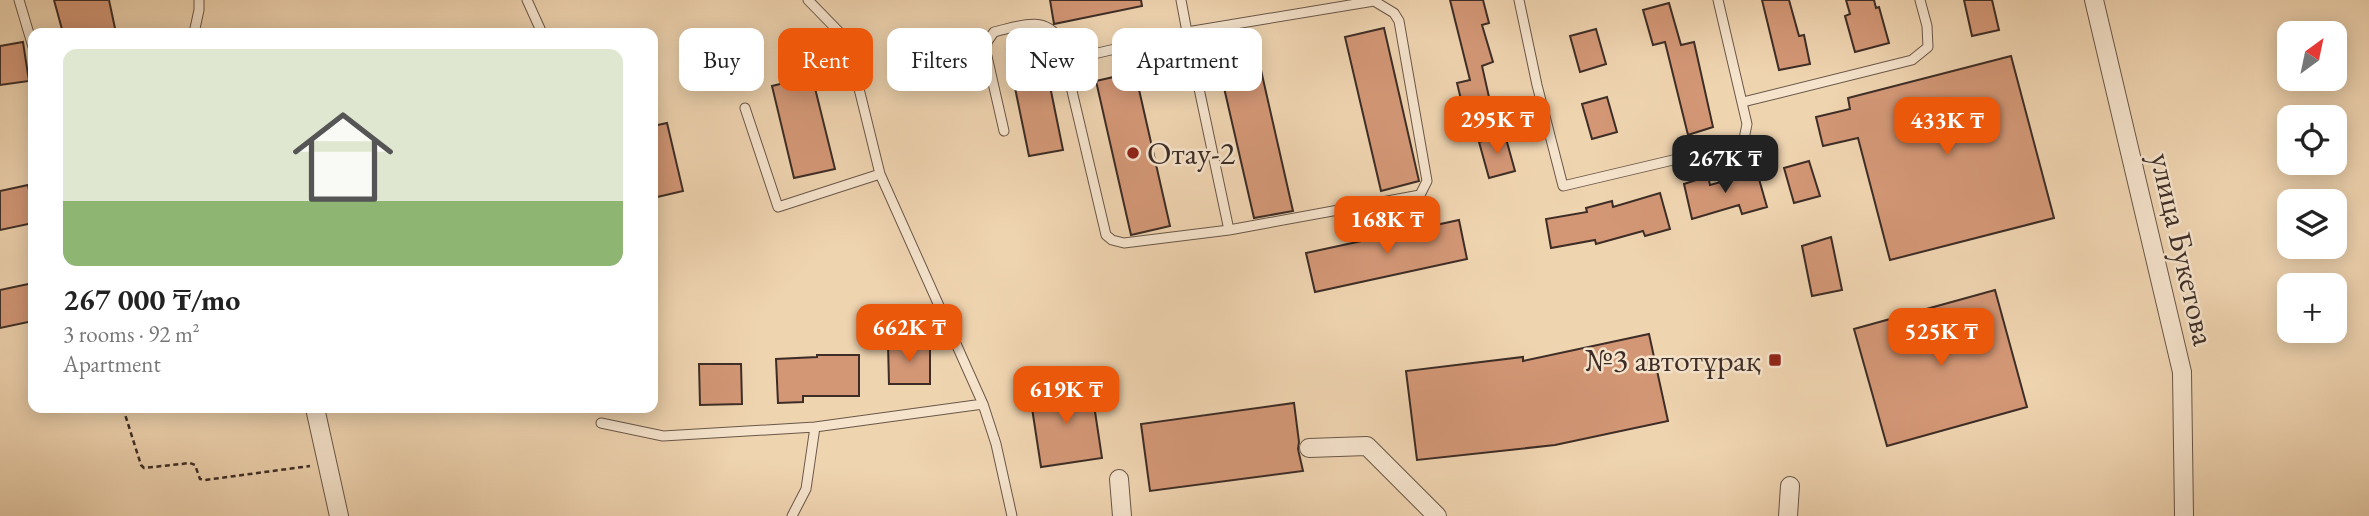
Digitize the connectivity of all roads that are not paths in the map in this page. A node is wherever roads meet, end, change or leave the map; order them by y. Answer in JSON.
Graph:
{"nodes":[{"id":1,"x":19,"y":0,"type":"edge"},
{"id":2,"x":199,"y":0,"type":"edge"},
{"id":3,"x":527,"y":0,"type":"edge"},
{"id":4,"x":808,"y":0,"type":"edge"},
{"id":5,"x":1181,"y":0,"type":"edge"},
{"id":6,"x":1519,"y":0,"type":"edge"},
{"id":7,"x":1718,"y":0,"type":"edge"},
{"id":8,"x":1920,"y":0,"type":"edge"},
{"id":9,"x":2094,"y":0,"type":"edge"},
{"id":10,"x":195,"y":28,"type":"edge"},
{"id":11,"x":540,"y":28,"type":"edge"},
{"id":12,"x":1012,"y":28,"type":"edge"},
{"id":13,"x":1047,"y":28,"type":"edge"},
{"id":14,"x":1186,"y":28,"type":"edge"},
{"id":15,"x":1211,"y":28,"type":"edge"},
{"id":16,"x":1006,"y":29,"type":"edge"},
{"id":17,"x":28,"y":30,"type":"edge"},
{"id":18,"x":1072,"y":91,"type":"edge"},
{"id":19,"x":1199,"y":91,"type":"edge"},
{"id":20,"x":1743,"y":102,"type":"junction"},
{"id":21,"x":745,"y":108,"type":"dead end"},
{"id":22,"x":1004,"y":131,"type":"dead end"},
{"id":23,"x":880,"y":174,"type":"junction"},
{"id":24,"x":1228,"y":230,"type":"junction"},
{"id":25,"x":984,"y":404,"type":"junction"},
{"id":26,"x":317,"y":413,"type":"edge"},
{"id":27,"x":601,"y":423,"type":"dead end"},
{"id":28,"x":815,"y":427,"type":"junction"},
{"id":29,"x":1309,"y":448,"type":"dead end"},
{"id":30,"x":1119,"y":479,"type":"dead end"},
{"id":31,"x":1790,"y":486,"type":"dead end"},
{"id":32,"x":339,"y":516,"type":"edge"},
{"id":33,"x":792,"y":516,"type":"edge"},
{"id":34,"x":1012,"y":516,"type":"edge"},
{"id":35,"x":1122,"y":516,"type":"edge"},
{"id":36,"x":1437,"y":516,"type":"edge"},
{"id":37,"x":1788,"y":516,"type":"edge"},
{"id":38,"x":2185,"y":516,"type":"edge"}],
"edges":[{"from":1,"to":17,"type":"lane"},
{"from":2,"to":10,"type":"lane"},
{"from":3,"to":11,"type":"lane"},
{"from":4,"to":23,"type":"lane"},
{"from":5,"to":14,"type":"lane"},
{"from":6,"to":20,"type":"lane"},
{"from":7,"to":20,"type":"lane"},
{"from":8,"to":20,"type":"lane"},
{"from":9,"to":38,"type":"street","name":"улица Букетова"},
{"from":12,"to":13,"type":"lane"},
{"from":15,"to":24,"type":"lane"},
{"from":16,"to":22,"type":"lane"},
{"from":18,"to":24,"type":"lane"},
{"from":19,"to":24,"type":"lane"},
{"from":21,"to":23,"type":"lane"},
{"from":23,"to":25,"type":"lane"},
{"from":25,"to":28,"type":"lane"},
{"from":25,"to":34,"type":"lane"},
{"from":26,"to":32,"type":"street"},
{"from":27,"to":28,"type":"lane"},
{"from":28,"to":33,"type":"lane"},
{"from":29,"to":36,"type":"street"},
{"from":30,"to":35,"type":"street"},
{"from":31,"to":37,"type":"street"}]}
